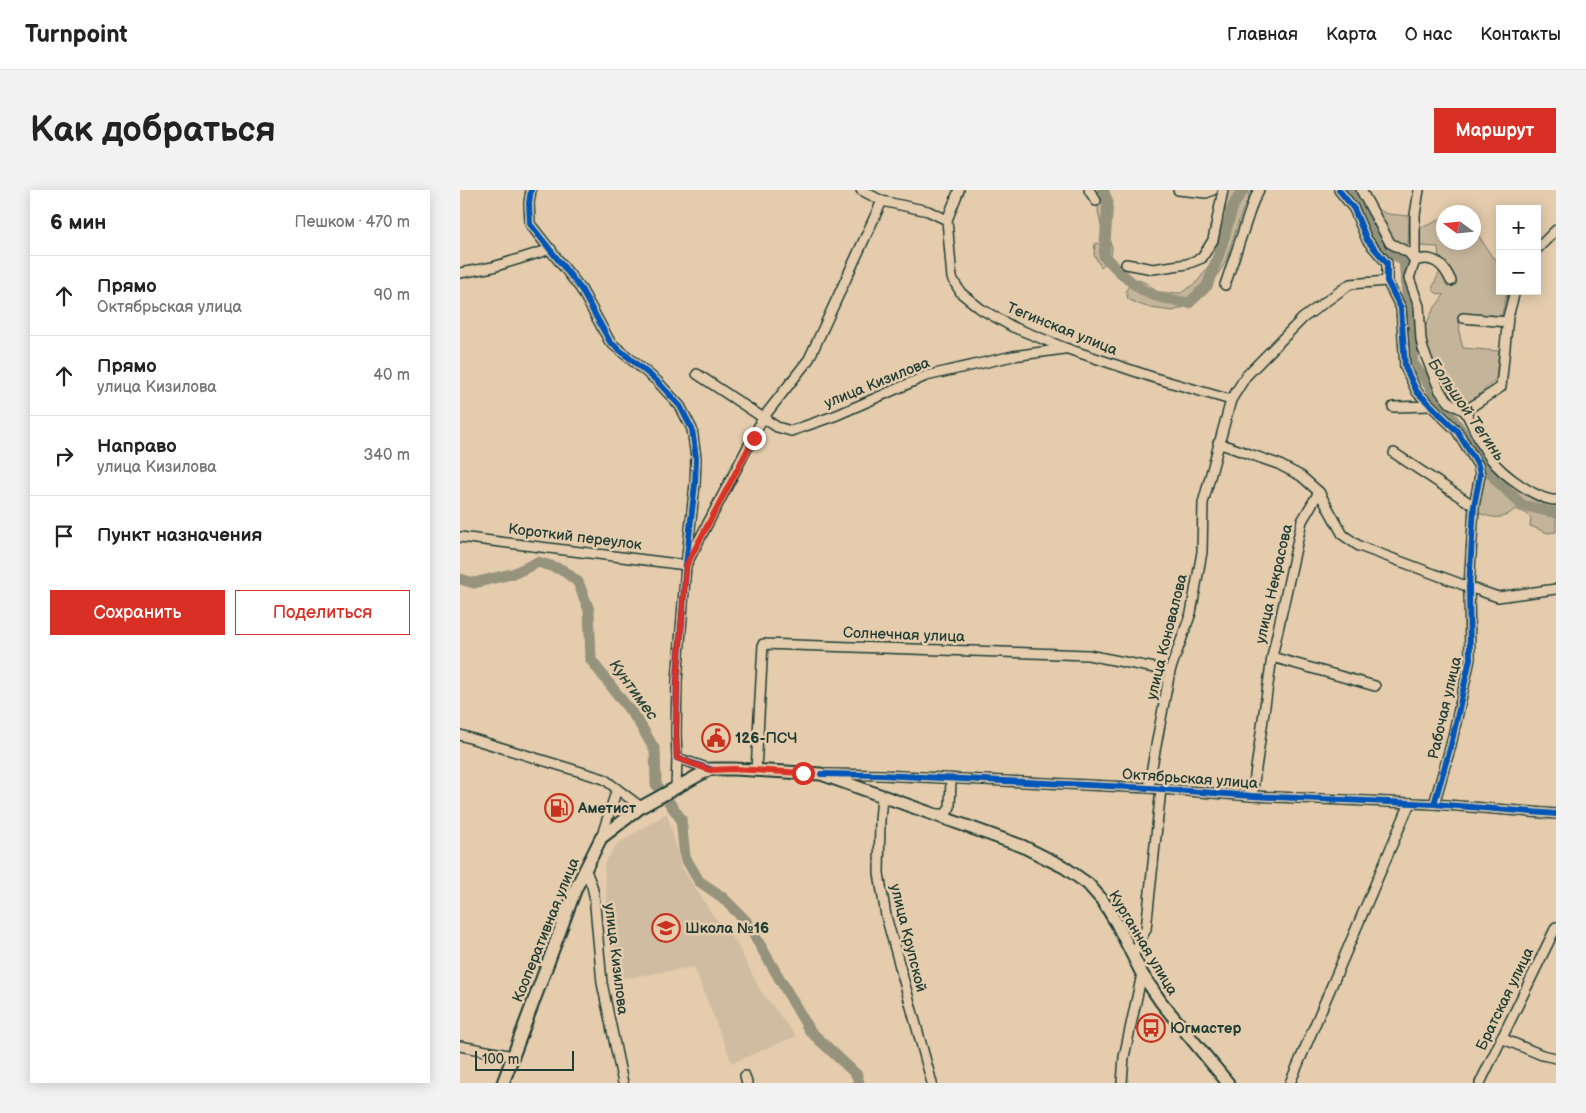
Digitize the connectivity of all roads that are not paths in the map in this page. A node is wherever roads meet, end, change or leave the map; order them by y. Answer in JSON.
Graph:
{"nodes":[{"id":1,"x":531,"y":190,"type":"edge"},
{"id":2,"x":861,"y":190,"type":"edge"},
{"id":3,"x":959,"y":190,"type":"edge"},
{"id":4,"x":1089,"y":190,"type":"edge"},
{"id":5,"x":1178,"y":190,"type":"edge"},
{"id":6,"x":1213,"y":190,"type":"edge"},
{"id":7,"x":1223,"y":190,"type":"edge"},
{"id":8,"x":1259,"y":190,"type":"edge"},
{"id":9,"x":1339,"y":190,"type":"edge"},
{"id":10,"x":1360,"y":190,"type":"edge"},
{"id":11,"x":1419,"y":190,"type":"edge"},
{"id":12,"x":882,"y":201,"type":"junction"},
{"id":13,"x":1096,"y":201,"type":"dead end"},
{"id":14,"x":947,"y":220,"type":"junction"},
{"id":15,"x":1556,"y":230,"type":"edge"},
{"id":16,"x":1541,"y":245,"type":"edge"},
{"id":17,"x":551,"y":249,"type":"junction"},
{"id":18,"x":1412,"y":250,"type":"junction"},
{"id":19,"x":1415,"y":261,"type":"junction"},
{"id":20,"x":1126,"y":264,"type":"dead end"},
{"id":21,"x":460,"y":273,"type":"edge"},
{"id":22,"x":1387,"y":281,"type":"junction"},
{"id":23,"x":1451,"y":281,"type":"dead end"},
{"id":24,"x":1224,"y":285,"type":"dead end"},
{"id":25,"x":1514,"y":295,"type":"edge"},
{"id":26,"x":1463,"y":318,"type":"dead end"},
{"id":27,"x":1507,"y":322,"type":"junction"},
{"id":28,"x":1065,"y":348,"type":"junction"},
{"id":29,"x":697,"y":374,"type":"dead end"},
{"id":30,"x":1231,"y":400,"type":"junction"},
{"id":31,"x":1431,"y":406,"type":"junction"},
{"id":32,"x":1393,"y":407,"type":"dead end"},
{"id":33,"x":1465,"y":411,"type":"junction"},
{"id":34,"x":763,"y":418,"type":"junction"},
{"id":35,"x":1218,"y":443,"type":"junction"},
{"id":36,"x":1394,"y":453,"type":"dead end"},
{"id":37,"x":1319,"y":492,"type":"junction"},
{"id":38,"x":1556,"y":500,"type":"edge"},
{"id":39,"x":1474,"y":506,"type":"junction"},
{"id":40,"x":460,"y":536,"type":"edge"},
{"id":41,"x":686,"y":566,"type":"junction"},
{"id":42,"x":1469,"y":587,"type":"junction"},
{"id":43,"x":1556,"y":589,"type":"edge"},
{"id":44,"x":1272,"y":657,"type":"junction"},
{"id":45,"x":1170,"y":671,"type":"junction"},
{"id":46,"x":1375,"y":686,"type":"dead end"},
{"id":47,"x":460,"y":736,"type":"edge"},
{"id":48,"x":677,"y":758,"type":"junction"},
{"id":49,"x":710,"y":770,"type":"junction"},
{"id":50,"x":756,"y":771,"type":"junction"},
{"id":51,"x":821,"y":774,"type":"junction"},
{"id":52,"x":881,"y":775,"type":"junction"},
{"id":53,"x":951,"y":779,"type":"junction"},
{"id":54,"x":676,"y":788,"type":"junction"},
{"id":55,"x":1149,"y":788,"type":"junction"},
{"id":56,"x":617,"y":789,"type":"junction"},
{"id":57,"x":1161,"y":789,"type":"junction"},
{"id":58,"x":879,"y":796,"type":"junction"},
{"id":59,"x":1252,"y":796,"type":"junction"},
{"id":60,"x":1410,"y":803,"type":"junction"},
{"id":61,"x":1434,"y":804,"type":"junction"},
{"id":62,"x":641,"y":807,"type":"junction"},
{"id":63,"x":950,"y":807,"type":"junction"},
{"id":64,"x":928,"y":814,"type":"junction"},
{"id":65,"x":1556,"y":814,"type":"edge"},
{"id":66,"x":970,"y":828,"type":"junction"},
{"id":67,"x":600,"y":838,"type":"junction"},
{"id":68,"x":585,"y":868,"type":"junction"},
{"id":69,"x":1556,"y":927,"type":"edge"},
{"id":70,"x":1132,"y":955,"type":"junction"},
{"id":71,"x":1142,"y":974,"type":"junction"},
{"id":72,"x":1501,"y":1038,"type":"junction"},
{"id":73,"x":460,"y":1046,"type":"edge"},
{"id":74,"x":513,"y":1056,"type":"junction"},
{"id":75,"x":1556,"y":1058,"type":"edge"},
{"id":76,"x":503,"y":1083,"type":"edge"},
{"id":77,"x":623,"y":1083,"type":"edge"},
{"id":78,"x":932,"y":1083,"type":"edge"},
{"id":79,"x":1122,"y":1083,"type":"edge"},
{"id":80,"x":1228,"y":1083,"type":"edge"},
{"id":81,"x":1290,"y":1083,"type":"edge"},
{"id":82,"x":1480,"y":1083,"type":"edge"}],
"edges":[{"from":1,"to":17,"type":"street"},
{"from":2,"to":12,"type":"street"},
{"from":3,"to":14,"type":"street","name":"Тегинская улица"},
{"from":4,"to":13,"type":"street"},
{"from":5,"to":6,"type":"street"},
{"from":7,"to":20,"type":"street"},
{"from":8,"to":24,"type":"street"},
{"from":9,"to":22,"type":"street"},
{"from":10,"to":18,"type":"street"},
{"from":11,"to":18,"type":"street"},
{"from":12,"to":14,"type":"street"},
{"from":12,"to":34,"type":"street"},
{"from":14,"to":28,"type":"street","name":"Тегинская улица"},
{"from":15,"to":16,"type":"street"},
{"from":17,"to":21,"type":"street"},
{"from":17,"to":41,"type":"street"},
{"from":18,"to":19,"type":"street"},
{"from":19,"to":23,"type":"street"},
{"from":19,"to":33,"type":"street"},
{"from":22,"to":30,"type":"street","name":"улица Коновалова"},
{"from":22,"to":31,"type":"street"},
{"from":25,"to":27,"type":"street"},
{"from":26,"to":27,"type":"street"},
{"from":27,"to":33,"type":"street"},
{"from":28,"to":30,"type":"street","name":"Тегинская улица"},
{"from":28,"to":34,"type":"street","name":"улица Кизилова"},
{"from":29,"to":34,"type":"street","name":"улица Кизилова"},
{"from":30,"to":35,"type":"street","name":"улица Коновалова"},
{"from":31,"to":32,"type":"street"},
{"from":31,"to":39,"type":"street"},
{"from":33,"to":38,"type":"street"},
{"from":34,"to":41,"type":"street"},
{"from":35,"to":37,"type":"street"},
{"from":35,"to":45,"type":"street","name":"улица Коновалова"},
{"from":36,"to":39,"type":"street"},
{"from":37,"to":42,"type":"street"},
{"from":37,"to":44,"type":"street","name":"улица Некрасова"},
{"from":39,"to":42,"type":"street"},
{"from":40,"to":41,"type":"street","name":"Короткий переулок"},
{"from":41,"to":48,"type":"street"},
{"from":42,"to":43,"type":"street"},
{"from":42,"to":61,"type":"street","name":"Рабочая улица"},
{"from":44,"to":46,"type":"street","name":"улица Некрасова"},
{"from":44,"to":59,"type":"street","name":"улица Некрасова"},
{"from":45,"to":50,"type":"street","name":"Солнечная улица"},
{"from":45,"to":55,"type":"street","name":"улица Коновалова"},
{"from":47,"to":56,"type":"street"},
{"from":48,"to":49,"type":"street"},
{"from":48,"to":54,"type":"street"},
{"from":49,"to":50,"type":"main road","name":"Октябрьская улица"},
{"from":49,"to":54,"type":"main road","name":"Октябрьская улица"},
{"from":50,"to":51,"type":"main road","name":"Октябрьская улица"},
{"from":51,"to":52,"type":"street","name":"Октябрьская улица"},
{"from":51,"to":58,"type":"main road","name":"Курганная улица"},
{"from":52,"to":53,"type":"street","name":"Октябрьская улица"},
{"from":52,"to":58,"type":"street","name":"улица Крупской"},
{"from":53,"to":55,"type":"street","name":"Октябрьская улица"},
{"from":53,"to":63,"type":"street"},
{"from":54,"to":62,"type":"main road","name":"Октябрьская улица"},
{"from":55,"to":57,"type":"street","name":"Октябрьская улица"},
{"from":56,"to":62,"type":"street"},
{"from":56,"to":67,"type":"street","name":"Кооперативная улица"},
{"from":57,"to":59,"type":"street","name":"Октябрьская улица"},
{"from":57,"to":70,"type":"street"},
{"from":58,"to":64,"type":"main road","name":"Курганная улица"},
{"from":58,"to":78,"type":"street","name":"улица Крупской"},
{"from":59,"to":60,"type":"street","name":"Октябрьская улица"},
{"from":60,"to":61,"type":"street","name":"Октябрьская улица"},
{"from":60,"to":81,"type":"street"},
{"from":61,"to":65,"type":"street","name":"Октябрьская улица"},
{"from":62,"to":67,"type":"main road","name":"Октябрьская улица"},
{"from":63,"to":64,"type":"street"},
{"from":63,"to":66,"type":"street"},
{"from":64,"to":66,"type":"main road","name":"Курганная улица"},
{"from":66,"to":70,"type":"main road","name":"Курганная улица"},
{"from":67,"to":68,"type":"main road","name":"Кооперативная улица"},
{"from":68,"to":74,"type":"main road","name":"Кооперативная улица"},
{"from":68,"to":77,"type":"street","name":"улица Кизилова"},
{"from":69,"to":72,"type":"street","name":"Братская улица"},
{"from":70,"to":71,"type":"main road","name":"Курганная улица"},
{"from":71,"to":79,"type":"street"},
{"from":71,"to":80,"type":"main road","name":"Курганная улица"},
{"from":72,"to":75,"type":"street"},
{"from":72,"to":82,"type":"street","name":"Братская улица"},
{"from":73,"to":74,"type":"street"},
{"from":74,"to":76,"type":"main road","name":"Кооперативная улица"}]}
